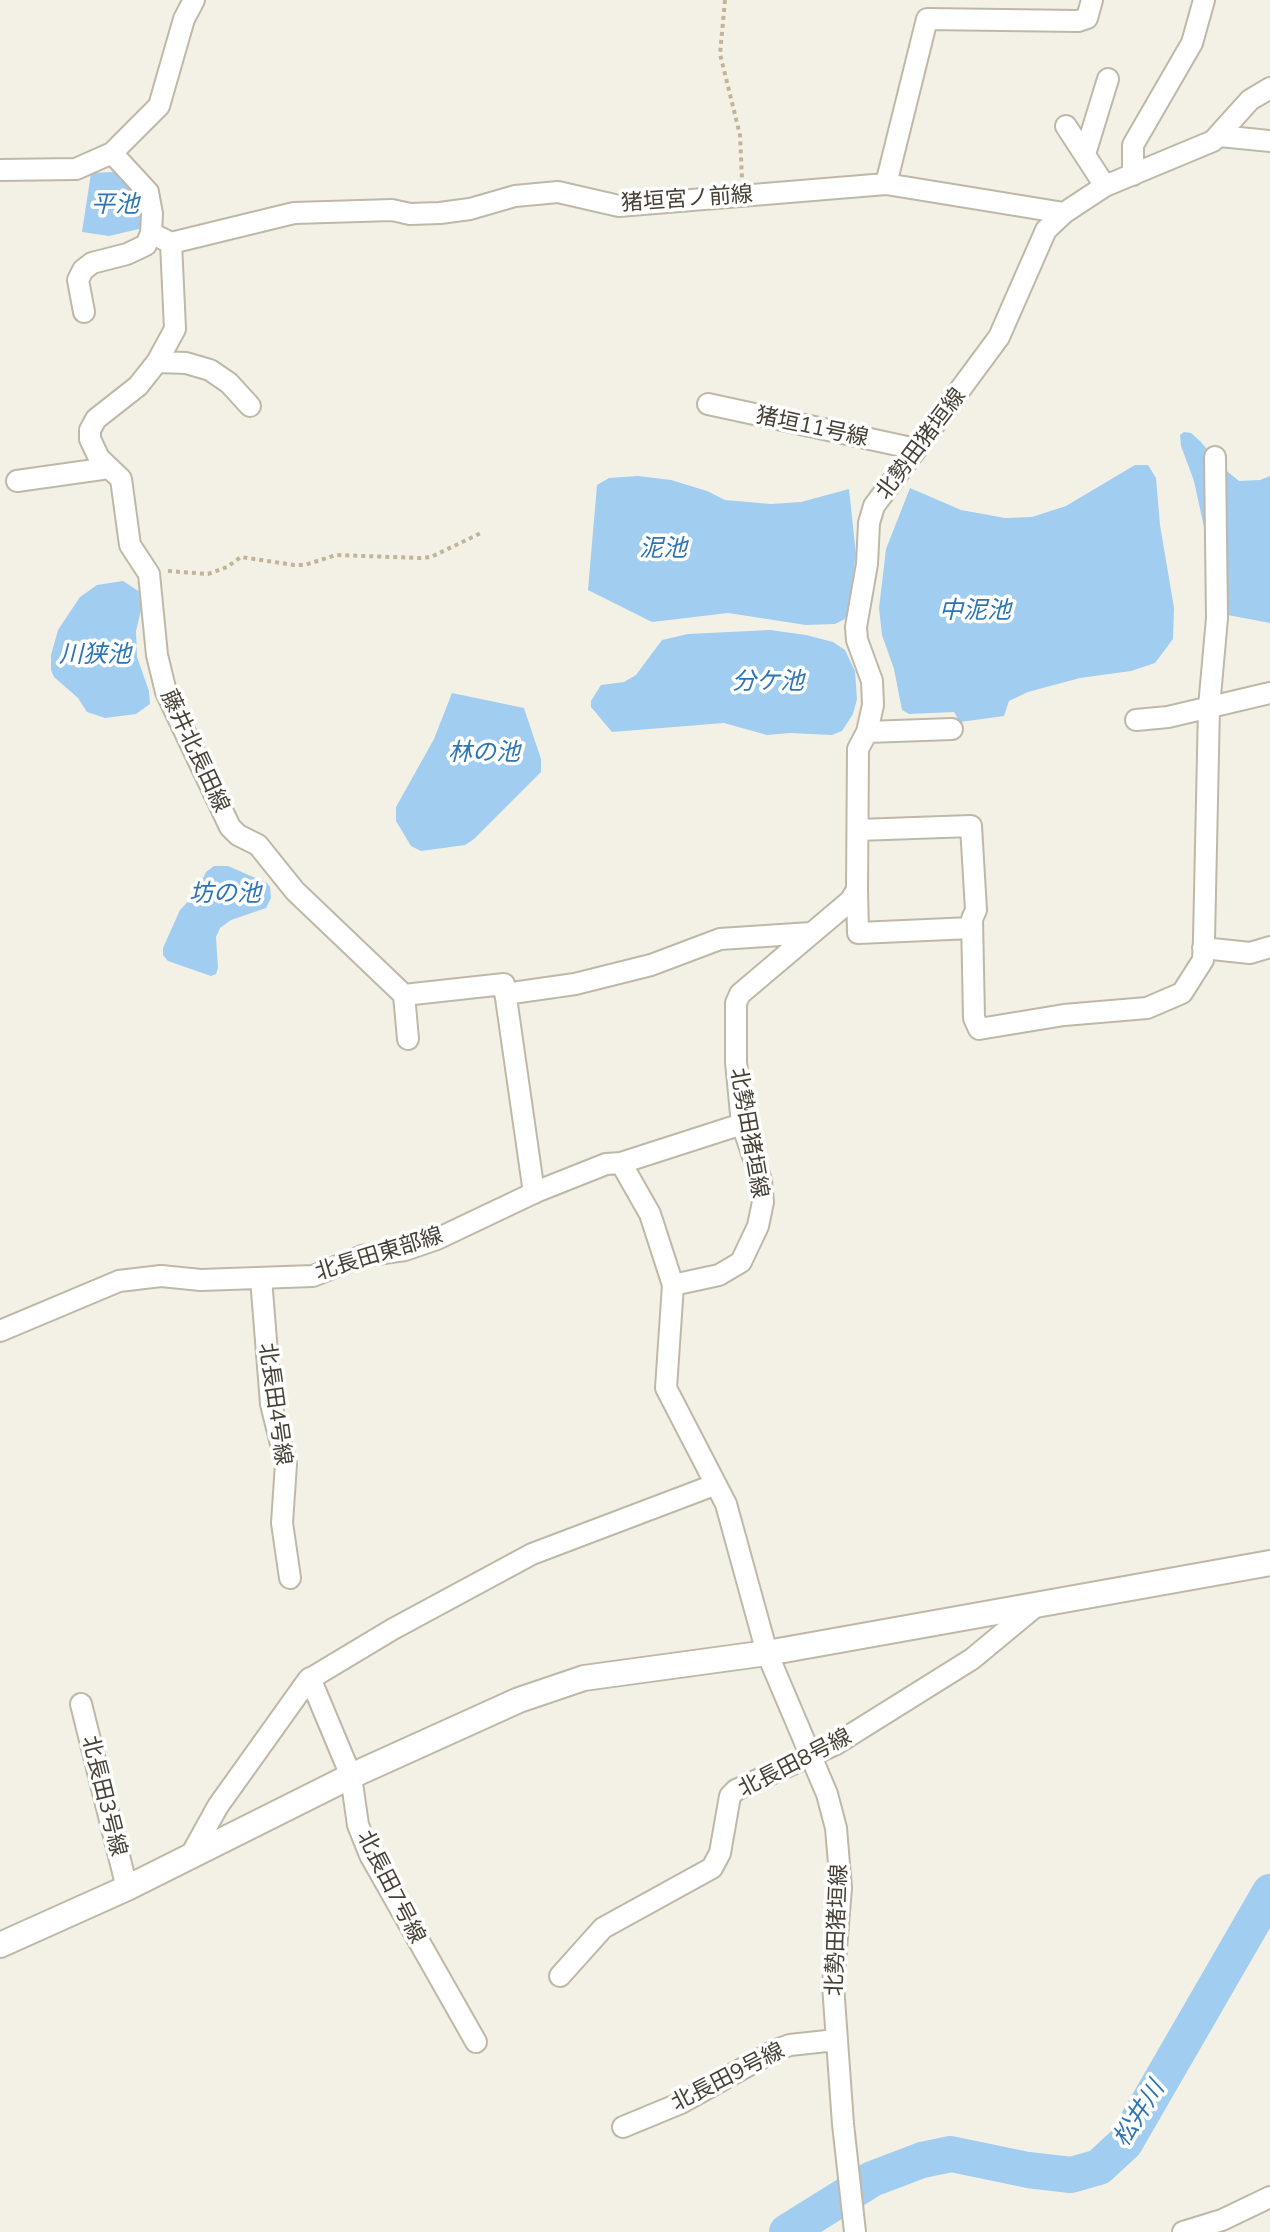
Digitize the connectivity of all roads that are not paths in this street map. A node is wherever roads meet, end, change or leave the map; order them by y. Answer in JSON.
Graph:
{"nodes":[{"id":1,"x":194,"y":0,"type":"edge"},
{"id":2,"x":1092,"y":0,"type":"edge"},
{"id":3,"x":1204,"y":0,"type":"edge"},
{"id":4,"x":1108,"y":79,"type":"dead end"},
{"id":5,"x":1270,"y":88,"type":"edge"},
{"id":6,"x":1066,"y":126,"type":"dead end"},
{"id":7,"x":1220,"y":136,"type":"junction"},
{"id":8,"x":1270,"y":141,"type":"edge"},
{"id":9,"x":112,"y":153,"type":"junction"},
{"id":10,"x":1085,"y":154,"type":"junction"},
{"id":11,"x":0,"y":170,"type":"edge"},
{"id":12,"x":1133,"y":175,"type":"junction"},
{"id":13,"x":886,"y":184,"type":"junction"},
{"id":14,"x":1105,"y":186,"type":"junction"},
{"id":15,"x":1064,"y":213,"type":"junction"},
{"id":16,"x":151,"y":233,"type":"junction"},
{"id":17,"x":171,"y":243,"type":"junction"},
{"id":18,"x":84,"y":312,"type":"dead end"},
{"id":19,"x":157,"y":362,"type":"junction"},
{"id":20,"x":708,"y":404,"type":"dead end"},
{"id":21,"x":250,"y":406,"type":"dead end"},
{"id":22,"x":916,"y":449,"type":"junction"},
{"id":23,"x":1215,"y":457,"type":"dead end"},
{"id":24,"x":109,"y":468,"type":"junction"},
{"id":25,"x":17,"y":481,"type":"dead end"},
{"id":26,"x":1270,"y":693,"type":"edge"},
{"id":27,"x":1209,"y":707,"type":"junction"},
{"id":28,"x":1136,"y":720,"type":"dead end"},
{"id":29,"x":952,"y":729,"type":"dead end"},
{"id":30,"x":867,"y":732,"type":"junction"},
{"id":31,"x":858,"y":830,"type":"junction"},
{"id":32,"x":857,"y":890,"type":"junction"},
{"id":33,"x":972,"y":928,"type":"junction"},
{"id":34,"x":811,"y":933,"type":"junction"},
{"id":35,"x":1270,"y":947,"type":"edge"},
{"id":36,"x":1203,"y":948,"type":"junction"},
{"id":37,"x":505,"y":994,"type":"junction"},
{"id":38,"x":404,"y":995,"type":"junction"},
{"id":39,"x":408,"y":1039,"type":"dead end"},
{"id":40,"x":742,"y":1124,"type":"junction"},
{"id":41,"x":621,"y":1163,"type":"junction"},
{"id":42,"x":534,"y":1193,"type":"junction"},
{"id":43,"x":261,"y":1278,"type":"junction"},
{"id":44,"x":673,"y":1285,"type":"junction"},
{"id":45,"x":0,"y":1331,"type":"edge"},
{"id":46,"x":714,"y":1485,"type":"junction"},
{"id":47,"x":1270,"y":1563,"type":"edge"},
{"id":48,"x":290,"y":1578,"type":"dead end"},
{"id":49,"x":1036,"y":1606,"type":"junction"},
{"id":50,"x":767,"y":1653,"type":"junction"},
{"id":51,"x":310,"y":1678,"type":"junction"},
{"id":52,"x":81,"y":1704,"type":"dead end"},
{"id":53,"x":812,"y":1756,"type":"junction"},
{"id":54,"x":351,"y":1776,"type":"junction"},
{"id":55,"x":192,"y":1853,"type":"junction"},
{"id":56,"x":127,"y":1888,"type":"junction"},
{"id":57,"x":0,"y":1945,"type":"edge"},
{"id":58,"x":560,"y":1976,"type":"dead end"},
{"id":59,"x":836,"y":2040,"type":"junction"},
{"id":60,"x":476,"y":2042,"type":"dead end"},
{"id":61,"x":623,"y":2127,"type":"dead end"},
{"id":62,"x":1270,"y":2197,"type":"edge"},
{"id":63,"x":854,"y":2228,"type":"edge"},
{"id":64,"x":1183,"y":2232,"type":"edge"}],
"edges":[{"from":1,"to":9,"type":"street"},
{"from":2,"to":13,"type":"street"},
{"from":3,"to":12,"type":"street"},
{"from":4,"to":10,"type":"street"},
{"from":5,"to":7,"type":"street","name":"北勢田猪垣線"},
{"from":6,"to":10,"type":"street"},
{"from":7,"to":8,"type":"street"},
{"from":7,"to":12,"type":"street","name":"北勢田猪垣線"},
{"from":9,"to":11,"type":"street"},
{"from":9,"to":16,"type":"street"},
{"from":10,"to":14,"type":"street"},
{"from":12,"to":14,"type":"street","name":"北勢田猪垣線"},
{"from":13,"to":15,"type":"street","name":"猪垣宮ノ前線"},
{"from":13,"to":17,"type":"street","name":"猪垣宮ノ前線"},
{"from":14,"to":15,"type":"street","name":"北勢田猪垣線"},
{"from":15,"to":22,"type":"street","name":"北勢田猪垣線"},
{"from":16,"to":17,"type":"street"},
{"from":16,"to":18,"type":"street"},
{"from":17,"to":19,"type":"street","name":"藤井北長田線"},
{"from":19,"to":21,"type":"street"},
{"from":19,"to":24,"type":"street","name":"藤井北長田線"},
{"from":20,"to":22,"type":"street","name":"猪垣11号線"},
{"from":22,"to":30,"type":"street","name":"北勢田猪垣線"},
{"from":23,"to":27,"type":"street"},
{"from":24,"to":25,"type":"street"},
{"from":24,"to":38,"type":"street","name":"藤井北長田線"},
{"from":26,"to":27,"type":"street"},
{"from":27,"to":28,"type":"street"},
{"from":27,"to":36,"type":"street"},
{"from":29,"to":30,"type":"street"},
{"from":30,"to":31,"type":"street","name":"北勢田猪垣線"},
{"from":31,"to":32,"type":"street","name":"北勢田猪垣線"},
{"from":31,"to":33,"type":"street"},
{"from":32,"to":33,"type":"street"},
{"from":32,"to":34,"type":"street","name":"北勢田猪垣線"},
{"from":33,"to":36,"type":"street"},
{"from":34,"to":37,"type":"street"},
{"from":34,"to":40,"type":"street","name":"北勢田猪垣線"},
{"from":35,"to":36,"type":"street"},
{"from":37,"to":38,"type":"street"},
{"from":37,"to":42,"type":"street"},
{"from":38,"to":39,"type":"street"},
{"from":40,"to":41,"type":"street","name":"北長田東部線"},
{"from":40,"to":44,"type":"street","name":"北勢田猪垣線"},
{"from":41,"to":42,"type":"street","name":"北長田東部線"},
{"from":41,"to":44,"type":"street"},
{"from":42,"to":43,"type":"street","name":"北長田東部線"},
{"from":43,"to":45,"type":"street","name":"北長田東部線"},
{"from":43,"to":48,"type":"street","name":"北長田4号線"},
{"from":44,"to":46,"type":"street","name":"北勢田猪垣線"},
{"from":46,"to":50,"type":"street","name":"北勢田猪垣線"},
{"from":46,"to":51,"type":"street"},
{"from":47,"to":49,"type":"street"},
{"from":49,"to":50,"type":"street"},
{"from":49,"to":53,"type":"street","name":"北長田8号線"},
{"from":50,"to":53,"type":"street","name":"北勢田猪垣線"},
{"from":50,"to":54,"type":"street"},
{"from":51,"to":54,"type":"street","name":"北長田7号線"},
{"from":51,"to":55,"type":"street"},
{"from":52,"to":56,"type":"street","name":"北長田3号線"},
{"from":53,"to":58,"type":"street","name":"北長田8号線"},
{"from":53,"to":59,"type":"street","name":"北勢田猪垣線"},
{"from":54,"to":55,"type":"street"},
{"from":54,"to":60,"type":"street","name":"北長田7号線"},
{"from":55,"to":56,"type":"street"},
{"from":56,"to":57,"type":"street"},
{"from":59,"to":61,"type":"street","name":"北長田9号線"},
{"from":59,"to":63,"type":"street","name":"北勢田猪垣線"},
{"from":62,"to":64,"type":"street"}]}
